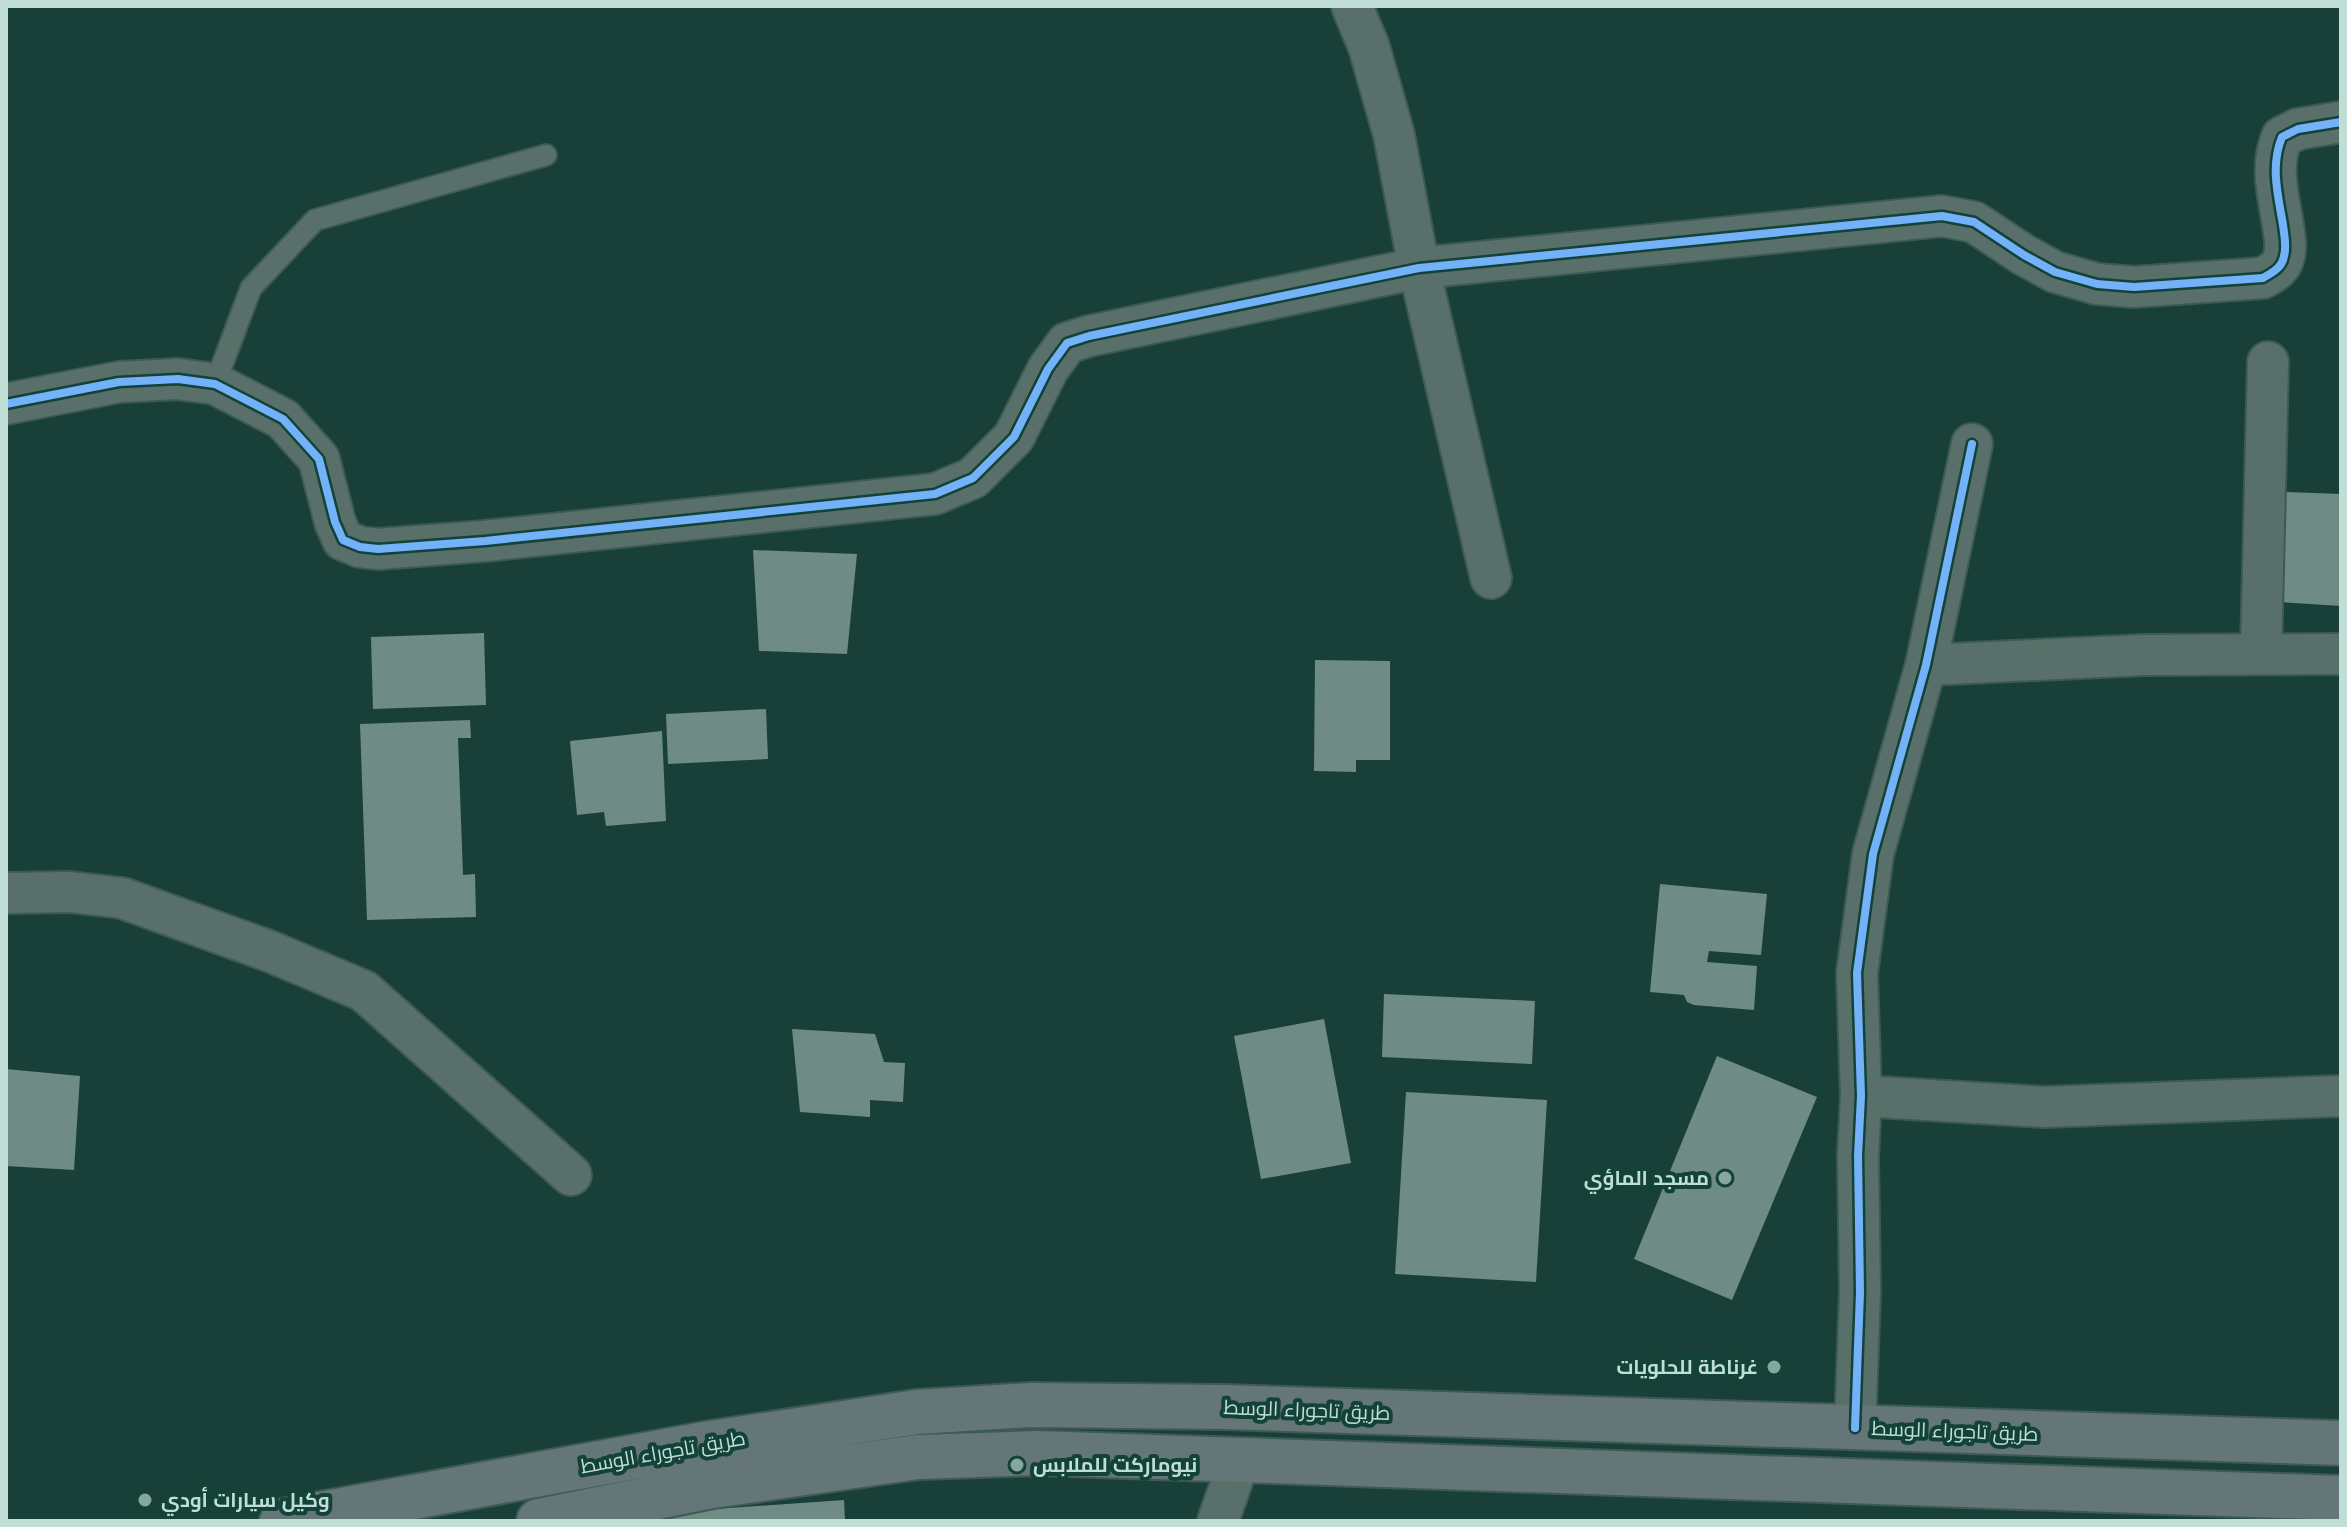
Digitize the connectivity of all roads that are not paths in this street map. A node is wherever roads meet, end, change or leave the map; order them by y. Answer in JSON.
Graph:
{"nodes":[{"id":1,"x":1352,"y":6,"type":"edge"},
{"id":2,"x":2341,"y":122,"type":"edge"},
{"id":3,"x":546,"y":155,"type":"dead end"},
{"id":4,"x":1419,"y":268,"type":"junction"},
{"id":5,"x":2268,"y":362,"type":"dead end"},
{"id":6,"x":215,"y":384,"type":"junction"},
{"id":7,"x":6,"y":404,"type":"edge"},
{"id":8,"x":1972,"y":444,"type":"dead end"},
{"id":9,"x":1491,"y":578,"type":"dead end"},
{"id":10,"x":2261,"y":653,"type":"junction"},
{"id":11,"x":2341,"y":654,"type":"edge"},
{"id":12,"x":1926,"y":665,"type":"junction"},
{"id":13,"x":6,"y":893,"type":"edge"},
{"id":14,"x":1861,"y":1096,"type":"junction"},
{"id":15,"x":2341,"y":1096,"type":"edge"},
{"id":16,"x":571,"y":1175,"type":"dead end"},
{"id":17,"x":1443,"y":1415,"type":"junction"},
{"id":18,"x":1855,"y":1428,"type":"junction"},
{"id":19,"x":2341,"y":1443,"type":"edge"},
{"id":20,"x":1240,"y":1458,"type":"junction"},
{"id":21,"x":1442,"y":1465,"type":"junction"},
{"id":22,"x":2341,"y":1498,"type":"edge"},
{"id":23,"x":282,"y":1521,"type":"edge"},
{"id":24,"x":539,"y":1521,"type":"edge"},
{"id":25,"x":1218,"y":1521,"type":"edge"}],
"edges":[{"from":1,"to":4,"type":"street"},
{"from":2,"to":4,"type":"street"},
{"from":3,"to":6,"type":"lane"},
{"from":4,"to":6,"type":"street"},
{"from":4,"to":9,"type":"street"},
{"from":5,"to":10,"type":"street"},
{"from":6,"to":7,"type":"street"},
{"from":8,"to":12,"type":"street"},
{"from":10,"to":11,"type":"street"},
{"from":10,"to":12,"type":"street"},
{"from":12,"to":14,"type":"street"},
{"from":13,"to":16,"type":"street"},
{"from":14,"to":15,"type":"street"},
{"from":14,"to":18,"type":"street"},
{"from":17,"to":18,"type":"main road","name":"طريق تاجوراء الوسط"},
{"from":17,"to":21,"type":"main road"},
{"from":17,"to":23,"type":"main road","name":"طريق تاجوراء الوسط"},
{"from":18,"to":19,"type":"main road","name":"طريق تاجوراء الوسط"},
{"from":20,"to":21,"type":"main road","name":"طريق تاجوراء الوسط"},
{"from":20,"to":24,"type":"main road","name":"طريق تاجوراء الوسط"},
{"from":20,"to":25,"type":"street"},
{"from":21,"to":22,"type":"main road","name":"طريق تاجوراء الوسط"}]}
